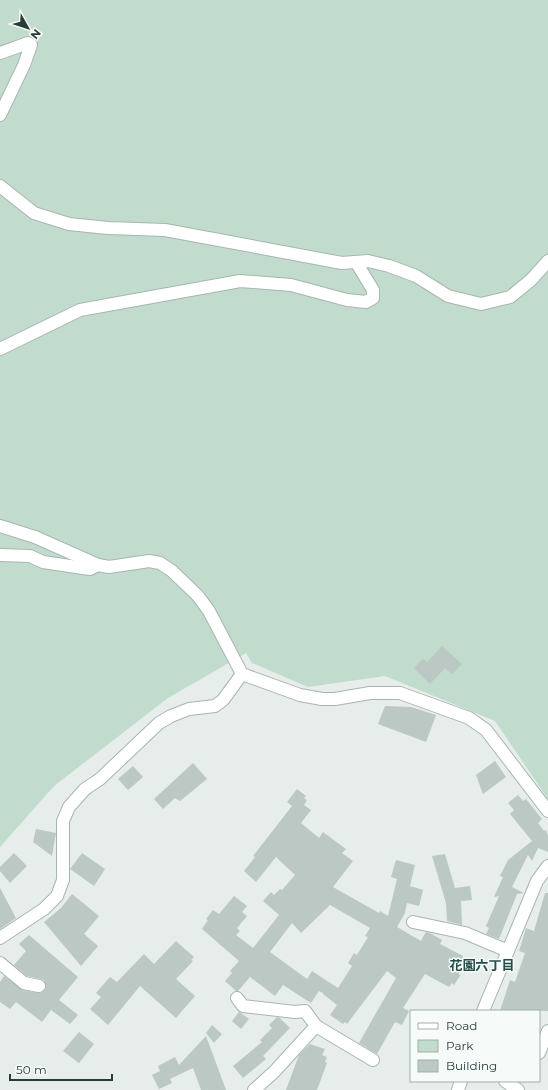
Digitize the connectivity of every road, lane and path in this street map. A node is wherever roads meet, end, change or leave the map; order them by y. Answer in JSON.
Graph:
{"nodes":[{"id":1,"x":0,"y":53,"type":"edge"},
{"id":2,"x":0,"y":115,"type":"edge"},
{"id":3,"x":0,"y":186,"type":"edge"},
{"id":4,"x":548,"y":261,"type":"edge"},
{"id":5,"x":356,"y":262,"type":"junction"},
{"id":6,"x":0,"y":349,"type":"edge"},
{"id":7,"x":0,"y":526,"type":"edge"},
{"id":8,"x":0,"y":555,"type":"edge"},
{"id":9,"x":98,"y":565,"type":"junction"},
{"id":10,"x":242,"y":674,"type":"junction"},
{"id":11,"x":548,"y":811,"type":"edge"},
{"id":12,"x":548,"y":866,"type":"edge"},
{"id":13,"x":413,"y":922,"type":"dead end"},
{"id":14,"x":0,"y":938,"type":"edge"},
{"id":15,"x":508,"y":951,"type":"junction"},
{"id":16,"x":0,"y":963,"type":"edge"},
{"id":17,"x":39,"y":986,"type":"dead end"},
{"id":18,"x":236,"y":998,"type":"dead end"},
{"id":19,"x":484,"y":1010,"type":"edge"},
{"id":20,"x":316,"y":1026,"type":"junction"},
{"id":21,"x":548,"y":1031,"type":"edge"},
{"id":22,"x":540,"y":1051,"type":"edge"},
{"id":23,"x":373,"y":1060,"type":"dead end"},
{"id":24,"x":506,"y":1082,"type":"edge"},
{"id":25,"x":254,"y":1090,"type":"edge"},
{"id":26,"x":518,"y":1090,"type":"edge"}],
"edges":[{"from":1,"to":2,"type":"street"},
{"from":3,"to":5,"type":"street"},
{"from":4,"to":5,"type":"street"},
{"from":5,"to":6,"type":"street"},
{"from":7,"to":9,"type":"street"},
{"from":8,"to":9,"type":"street"},
{"from":9,"to":10,"type":"street"},
{"from":10,"to":11,"type":"street"},
{"from":10,"to":14,"type":"street"},
{"from":12,"to":15,"type":"street"},
{"from":13,"to":15,"type":"street"},
{"from":15,"to":19,"type":"street"},
{"from":16,"to":17,"type":"street"},
{"from":18,"to":20,"type":"street"},
{"from":20,"to":23,"type":"street"},
{"from":20,"to":25,"type":"street"},
{"from":21,"to":22,"type":"street"},
{"from":24,"to":26,"type":"street"}]}
